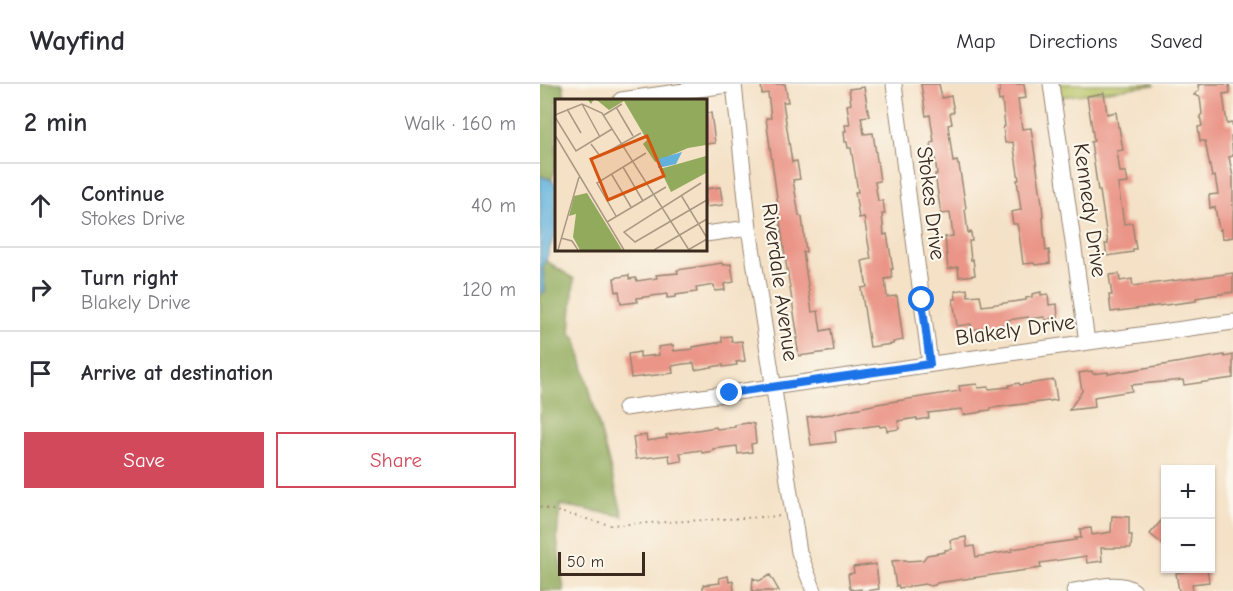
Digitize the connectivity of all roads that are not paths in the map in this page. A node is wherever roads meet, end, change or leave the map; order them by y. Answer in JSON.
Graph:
{"nodes":[{"id":1,"x":734,"y":84,"type":"edge"},
{"id":2,"x":894,"y":84,"type":"edge"},
{"id":3,"x":1051,"y":84,"type":"edge"},
{"id":4,"x":628,"y":99,"type":"edge"},
{"id":5,"x":750,"y":228,"type":"junction"},
{"id":6,"x":706,"y":234,"type":"edge"},
{"id":7,"x":1233,"y":322,"type":"edge"},
{"id":8,"x":1087,"y":342,"type":"junction"},
{"id":9,"x":930,"y":364,"type":"junction"},
{"id":10,"x":774,"y":387,"type":"junction"},
{"id":11,"x":624,"y":408,"type":"dead end"},
{"id":12,"x":814,"y":591,"type":"edge"},
{"id":13,"x":1074,"y":591,"type":"edge"},
{"id":14,"x":1134,"y":591,"type":"edge"}],
"edges":[{"from":1,"to":4,"type":"street"},
{"from":1,"to":5,"type":"street","name":"Riverdale Avenue"},
{"from":2,"to":9,"type":"street","name":"Stokes Drive"},
{"from":3,"to":8,"type":"street","name":"Kennedy Drive"},
{"from":5,"to":6,"type":"street"},
{"from":5,"to":10,"type":"street","name":"Riverdale Avenue"},
{"from":7,"to":8,"type":"street","name":"Blakely Drive"},
{"from":8,"to":9,"type":"street","name":"Blakely Drive"},
{"from":9,"to":10,"type":"street","name":"Blakely Drive"},
{"from":10,"to":11,"type":"street","name":"Blakely Drive"},
{"from":10,"to":12,"type":"street","name":"Riverdale Avenue"},
{"from":13,"to":14,"type":"street"}]}
